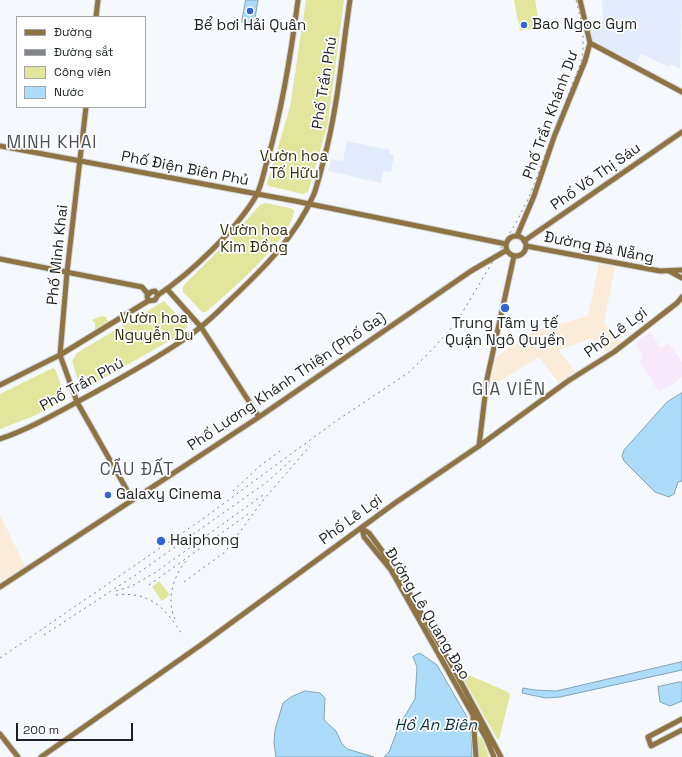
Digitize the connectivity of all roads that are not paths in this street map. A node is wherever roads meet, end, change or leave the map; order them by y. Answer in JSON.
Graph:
{"nodes":[{"id":1,"x":98,"y":0,"type":"edge"},
{"id":2,"x":298,"y":0,"type":"edge"},
{"id":3,"x":350,"y":0,"type":"edge"},
{"id":4,"x":580,"y":0,"type":"edge"},
{"id":5,"x":96,"y":16,"type":"edge"},
{"id":6,"x":590,"y":42,"type":"junction"},
{"id":7,"x":682,"y":92,"type":"edge"},
{"id":8,"x":86,"y":108,"type":"edge"},
{"id":9,"x":682,"y":132,"type":"edge"},
{"id":10,"x":0,"y":146,"type":"edge"},
{"id":11,"x":80,"y":161,"type":"junction"},
{"id":12,"x":257,"y":194,"type":"junction"},
{"id":13,"x":308,"y":204,"type":"junction"},
{"id":14,"x":517,"y":236,"type":"junction"},
{"id":15,"x":506,"y":244,"type":"junction"},
{"id":16,"x":525,"y":244,"type":"junction"},
{"id":17,"x":507,"y":250,"type":"junction"},
{"id":18,"x":514,"y":256,"type":"junction"},
{"id":19,"x":0,"y":259,"type":"edge"},
{"id":20,"x":682,"y":270,"type":"edge"},
{"id":21,"x":668,"y":271,"type":"junction"},
{"id":22,"x":67,"y":272,"type":"junction"},
{"id":23,"x":682,"y":278,"type":"edge"},
{"id":24,"x":167,"y":289,"type":"junction"},
{"id":25,"x":148,"y":294,"type":"junction"},
{"id":26,"x":158,"y":295,"type":"junction"},
{"id":27,"x":682,"y":297,"type":"edge"},
{"id":28,"x":148,"y":301,"type":"junction"},
{"id":29,"x":679,"y":302,"type":"edge"},
{"id":30,"x":201,"y":327,"type":"junction"},
{"id":31,"x":60,"y":355,"type":"junction"},
{"id":32,"x":0,"y":385,"type":"edge"},
{"id":33,"x":77,"y":402,"type":"junction"},
{"id":34,"x":259,"y":416,"type":"junction"},
{"id":35,"x":0,"y":439,"type":"edge"},
{"id":36,"x":479,"y":446,"type":"junction"},
{"id":37,"x":132,"y":499,"type":"junction"},
{"id":38,"x":361,"y":528,"type":"junction"},
{"id":39,"x":0,"y":587,"type":"edge"},
{"id":40,"x":473,"y":706,"type":"junction"},
{"id":41,"x":473,"y":715,"type":"junction"},
{"id":42,"x":682,"y":719,"type":"edge"},
{"id":43,"x":682,"y":730,"type":"edge"},
{"id":44,"x":0,"y":734,"type":"edge"},
{"id":45,"x":13,"y":751,"type":"junction"},
{"id":46,"x":500,"y":756,"type":"edge"},
{"id":47,"x":11,"y":757,"type":"edge"},
{"id":48,"x":18,"y":757,"type":"edge"},
{"id":49,"x":41,"y":757,"type":"edge"},
{"id":50,"x":476,"y":757,"type":"edge"},
{"id":51,"x":494,"y":757,"type":"edge"}],
"edges":[{"from":1,"to":5,"type":"main road"},
{"from":2,"to":12,"type":"main road"},
{"from":3,"to":13,"type":"main road","name":"Phố Trần Phú"},
{"from":4,"to":6,"type":"main road","name":"Phố Trần Khánh Dư"},
{"from":6,"to":7,"type":"main road"},
{"from":6,"to":14,"type":"main road","name":"Phố Trần Khánh Dư"},
{"from":8,"to":11,"type":"main road","name":"Phố Minh Khai"},
{"from":9,"to":16,"type":"main road","name":"Phố Võ Thị Sáu"},
{"from":10,"to":11,"type":"main road","name":"Phố Điện Biên Phủ"},
{"from":11,"to":12,"type":"main road","name":"Phố Điện Biên Phủ"},
{"from":11,"to":22,"type":"main road","name":"Phố Minh Khai"},
{"from":12,"to":13,"type":"main road","name":"Phố Điện Biên Phủ"},
{"from":12,"to":24,"type":"main road"},
{"from":13,"to":15,"type":"main road","name":"Phố Điện Biên Phủ"},
{"from":13,"to":30,"type":"main road","name":"Phố Trần Phú"},
{"from":14,"to":15,"type":"main road"},
{"from":14,"to":16,"type":"main road"},
{"from":15,"to":17,"type":"main road"},
{"from":16,"to":18,"type":"main road"},
{"from":16,"to":21,"type":"main road","name":"Đường Đà Nẵng"},
{"from":17,"to":18,"type":"main road"},
{"from":17,"to":34,"type":"main road","name":"Phố Lương Khánh Thiện (Phố Ga)"},
{"from":18,"to":36,"type":"main road"},
{"from":19,"to":22,"type":"main road"},
{"from":20,"to":21,"type":"main road","name":"Đường Đà Nẵng"},
{"from":21,"to":23,"type":"main road","name":"Đường Đà Nẵng"},
{"from":22,"to":25,"type":"main road"},
{"from":22,"to":31,"type":"main road","name":"Phố Minh Khai"},
{"from":24,"to":26,"type":"main road"},
{"from":24,"to":30,"type":"main road"},
{"from":25,"to":26,"type":"main road"},
{"from":25,"to":28,"type":"main road"},
{"from":26,"to":28,"type":"main road"},
{"from":27,"to":29,"type":"main road","name":"Phố Lê Lợi"},
{"from":28,"to":31,"type":"main road"},
{"from":29,"to":36,"type":"main road","name":"Phố Lê Lợi"},
{"from":30,"to":33,"type":"main road","name":"Phố Trần Phú"},
{"from":30,"to":34,"type":"main road"},
{"from":31,"to":32,"type":"main road"},
{"from":31,"to":33,"type":"main road","name":"Phố Minh Khai"},
{"from":33,"to":35,"type":"main road","name":"Phố Trần Phú"},
{"from":33,"to":37,"type":"main road","name":"Phố Minh Khai"},
{"from":34,"to":37,"type":"main road","name":"Phố Lương Khánh Thiện (Phố Ga)"},
{"from":36,"to":38,"type":"main road","name":"Phố Lê Lợi"},
{"from":37,"to":39,"type":"main road","name":"Phố Lương Khánh Thiện (Phố Ga)"},
{"from":38,"to":40,"type":"main road","name":"Đường Lê Quang Đạo"},
{"from":38,"to":41,"type":"main road","name":"Đường Lê Quang Đạo"},
{"from":38,"to":49,"type":"main road","name":"Phố Lê Lợi"},
{"from":40,"to":41,"type":"main road"},
{"from":40,"to":46,"type":"main road","name":"Đường Lê Quang Đạo"},
{"from":41,"to":50,"type":"main road"},
{"from":41,"to":51,"type":"main road","name":"Đường Lê Quang Đạo"},
{"from":42,"to":43,"type":"main road"},
{"from":44,"to":45,"type":"main road"},
{"from":45,"to":47,"type":"main road"},
{"from":45,"to":48,"type":"main road"}]}
